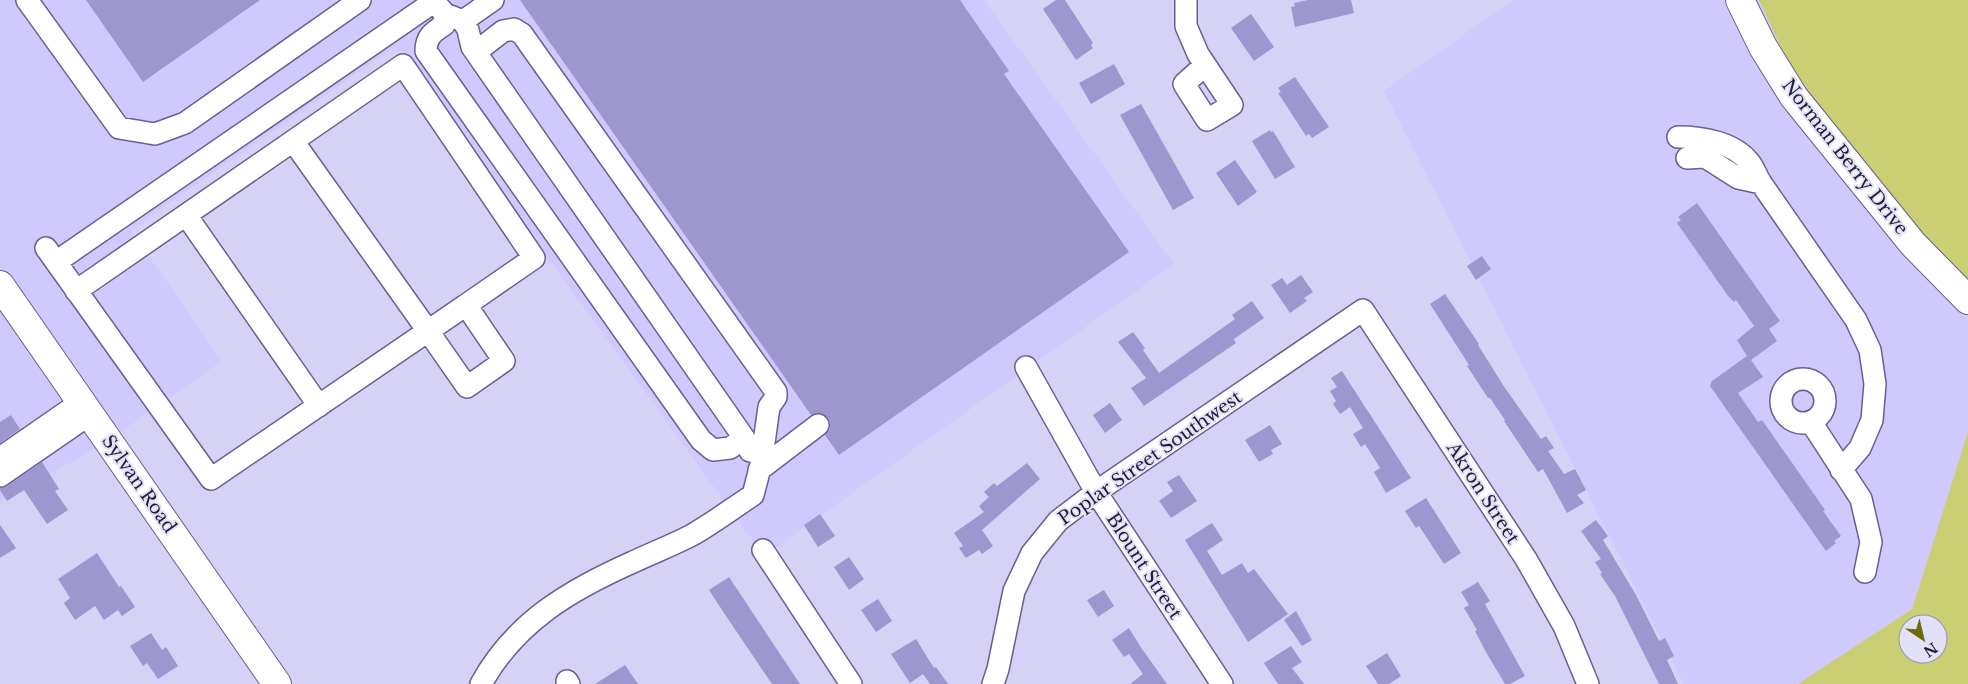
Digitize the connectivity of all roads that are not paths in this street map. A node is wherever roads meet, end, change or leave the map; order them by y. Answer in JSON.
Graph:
{"nodes":[{"id":1,"x":27,"y":0,"type":"edge"},
{"id":2,"x":360,"y":0,"type":"edge"},
{"id":3,"x":492,"y":0,"type":"edge"},
{"id":4,"x":1186,"y":0,"type":"edge"},
{"id":5,"x":1740,"y":0,"type":"edge"},
{"id":6,"x":454,"y":17,"type":"junction"},
{"id":7,"x":476,"y":52,"type":"junction"},
{"id":8,"x":1204,"y":66,"type":"dead end"},
{"id":9,"x":1678,"y":137,"type":"dead end"},
{"id":10,"x":293,"y":141,"type":"junction"},
{"id":11,"x":1687,"y":158,"type":"dead end"},
{"id":12,"x":1761,"y":183,"type":"junction"},
{"id":13,"x":186,"y":215,"type":"junction"},
{"id":14,"x":0,"y":285,"type":"edge"},
{"id":15,"x":76,"y":290,"type":"junction"},
{"id":16,"x":1968,"y":300,"type":"edge"},
{"id":17,"x":466,"y":305,"type":"junction"},
{"id":18,"x":1363,"y":310,"type":"joint"},
{"id":19,"x":428,"y":331,"type":"junction"},
{"id":20,"x":1026,"y":367,"type":"dead end"},
{"id":21,"x":319,"y":406,"type":"junction"},
{"id":22,"x":86,"y":408,"type":"junction"},
{"id":23,"x":769,"y":408,"type":"junction"},
{"id":24,"x":730,"y":418,"type":"junction"},
{"id":25,"x":1811,"y":422,"type":"dead end"},
{"id":26,"x":818,"y":426,"type":"dead end"},
{"id":27,"x":744,"y":438,"type":"junction"},
{"id":28,"x":0,"y":458,"type":"edge"},
{"id":29,"x":760,"y":467,"type":"junction"},
{"id":30,"x":1841,"y":470,"type":"junction"},
{"id":31,"x":0,"y":476,"type":"edge"},
{"id":32,"x":1096,"y":492,"type":"junction"},
{"id":33,"x":763,"y":550,"type":"dead end"},
{"id":34,"x":1865,"y":572,"type":"dead end"},
{"id":35,"x":277,"y":684,"type":"edge"},
{"id":36,"x":481,"y":684,"type":"edge"},
{"id":37,"x":852,"y":684,"type":"edge"},
{"id":38,"x":993,"y":684,"type":"edge"},
{"id":39,"x":1222,"y":684,"type":"edge"},
{"id":40,"x":1588,"y":684,"type":"edge"}],
"edges":[{"from":1,"to":2,"type":"street"},
{"from":3,"to":6,"type":"street"},
{"from":4,"to":8,"type":"street"},
{"from":5,"to":16,"type":"main road","name":"Norman Berry Drive"},
{"from":6,"to":7,"type":"street"},
{"from":6,"to":15,"type":"street"},
{"from":6,"to":27,"type":"street"},
{"from":7,"to":23,"type":"street"},
{"from":7,"to":24,"type":"street"},
{"from":9,"to":12,"type":"street"},
{"from":10,"to":13,"type":"street"},
{"from":10,"to":17,"type":"street"},
{"from":10,"to":19,"type":"street"},
{"from":11,"to":12,"type":"street"},
{"from":12,"to":30,"type":"street"},
{"from":13,"to":15,"type":"street"},
{"from":13,"to":21,"type":"street"},
{"from":14,"to":22,"type":"main road","name":"Sylvan Road"},
{"from":15,"to":21,"type":"street"},
{"from":17,"to":19,"type":"street"},
{"from":17,"to":19,"type":"street"},
{"from":18,"to":32,"type":"street","name":"Poplar Street Southwest"},
{"from":18,"to":40,"type":"street","name":"Akron Street"},
{"from":19,"to":21,"type":"street"},
{"from":20,"to":32,"type":"street","name":"Blount Street"},
{"from":22,"to":28,"type":"street"},
{"from":22,"to":31,"type":"street"},
{"from":22,"to":35,"type":"main road","name":"Sylvan Road"},
{"from":23,"to":24,"type":"street"},
{"from":23,"to":29,"type":"street"},
{"from":24,"to":27,"type":"street"},
{"from":25,"to":30,"type":"street"},
{"from":26,"to":29,"type":"street"},
{"from":27,"to":29,"type":"street"},
{"from":29,"to":36,"type":"street"},
{"from":30,"to":34,"type":"street"},
{"from":32,"to":38,"type":"street","name":"Poplar Street Southwest"},
{"from":32,"to":39,"type":"street","name":"Blount Street"},
{"from":33,"to":37,"type":"street"}]}
